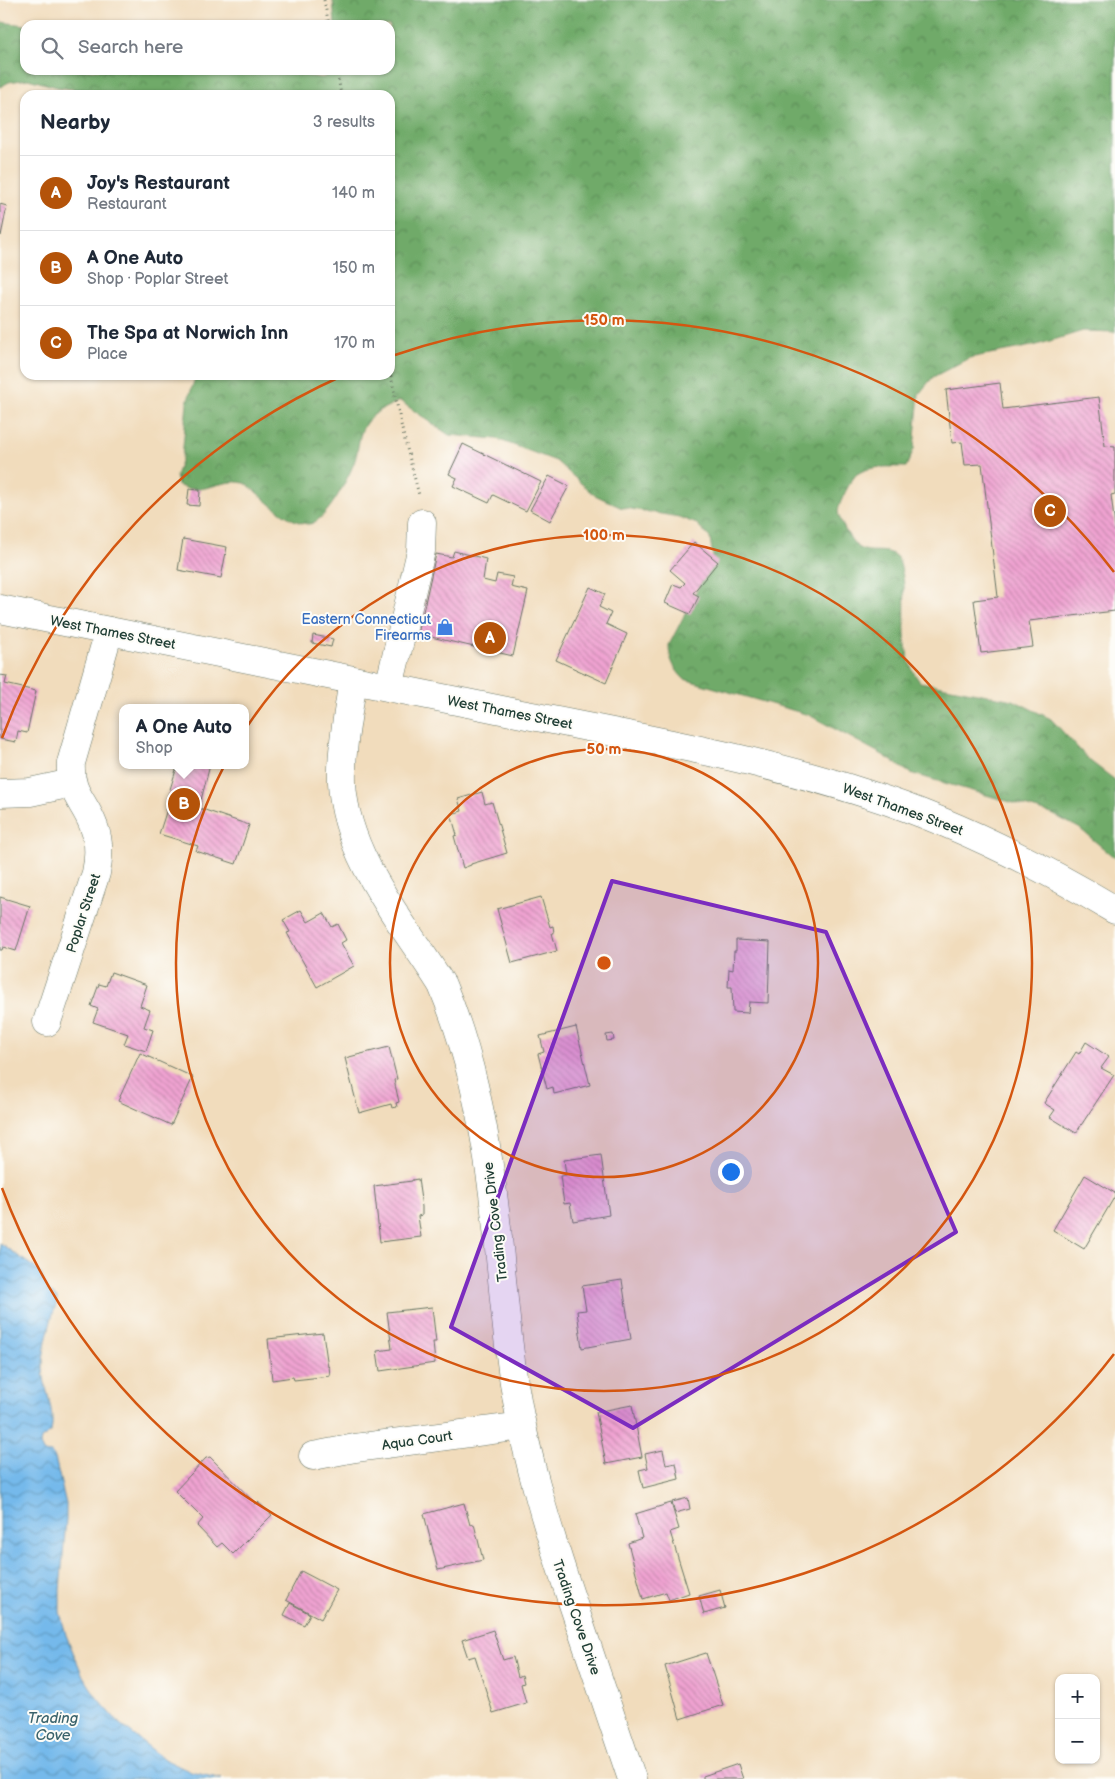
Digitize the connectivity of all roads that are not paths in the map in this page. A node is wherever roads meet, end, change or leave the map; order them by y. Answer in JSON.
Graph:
{"nodes":[{"id":1,"x":422,"y":523,"type":"road end"},
{"id":2,"x":0,"y":609,"type":"edge"},
{"id":3,"x":108,"y":631,"type":"junction"},
{"id":4,"x":353,"y":680,"type":"junction"},
{"id":5,"x":390,"y":687,"type":"junction"},
{"id":6,"x":72,"y":783,"type":"junction"},
{"id":7,"x":0,"y":793,"type":"edge"},
{"id":8,"x":1115,"y":910,"type":"edge"},
{"id":9,"x":47,"y":1022,"type":"dead end"},
{"id":10,"x":522,"y":1426,"type":"junction"},
{"id":11,"x":313,"y":1456,"type":"dead end"},
{"id":12,"x":632,"y":1779,"type":"edge"}],
"edges":[{"from":1,"to":5,"type":"street"},
{"from":2,"to":3,"type":"street","name":"West Thames Street"},
{"from":3,"to":4,"type":"street","name":"West Thames Street"},
{"from":3,"to":6,"type":"street","name":"Poplar Street"},
{"from":4,"to":5,"type":"street","name":"West Thames Street"},
{"from":4,"to":10,"type":"street","name":"Trading Cove Drive"},
{"from":5,"to":8,"type":"street","name":"West Thames Street"},
{"from":6,"to":7,"type":"street"},
{"from":6,"to":9,"type":"street","name":"Poplar Street"},
{"from":10,"to":11,"type":"street","name":"Aqua Court"},
{"from":10,"to":12,"type":"street","name":"Trading Cove Drive"}]}
